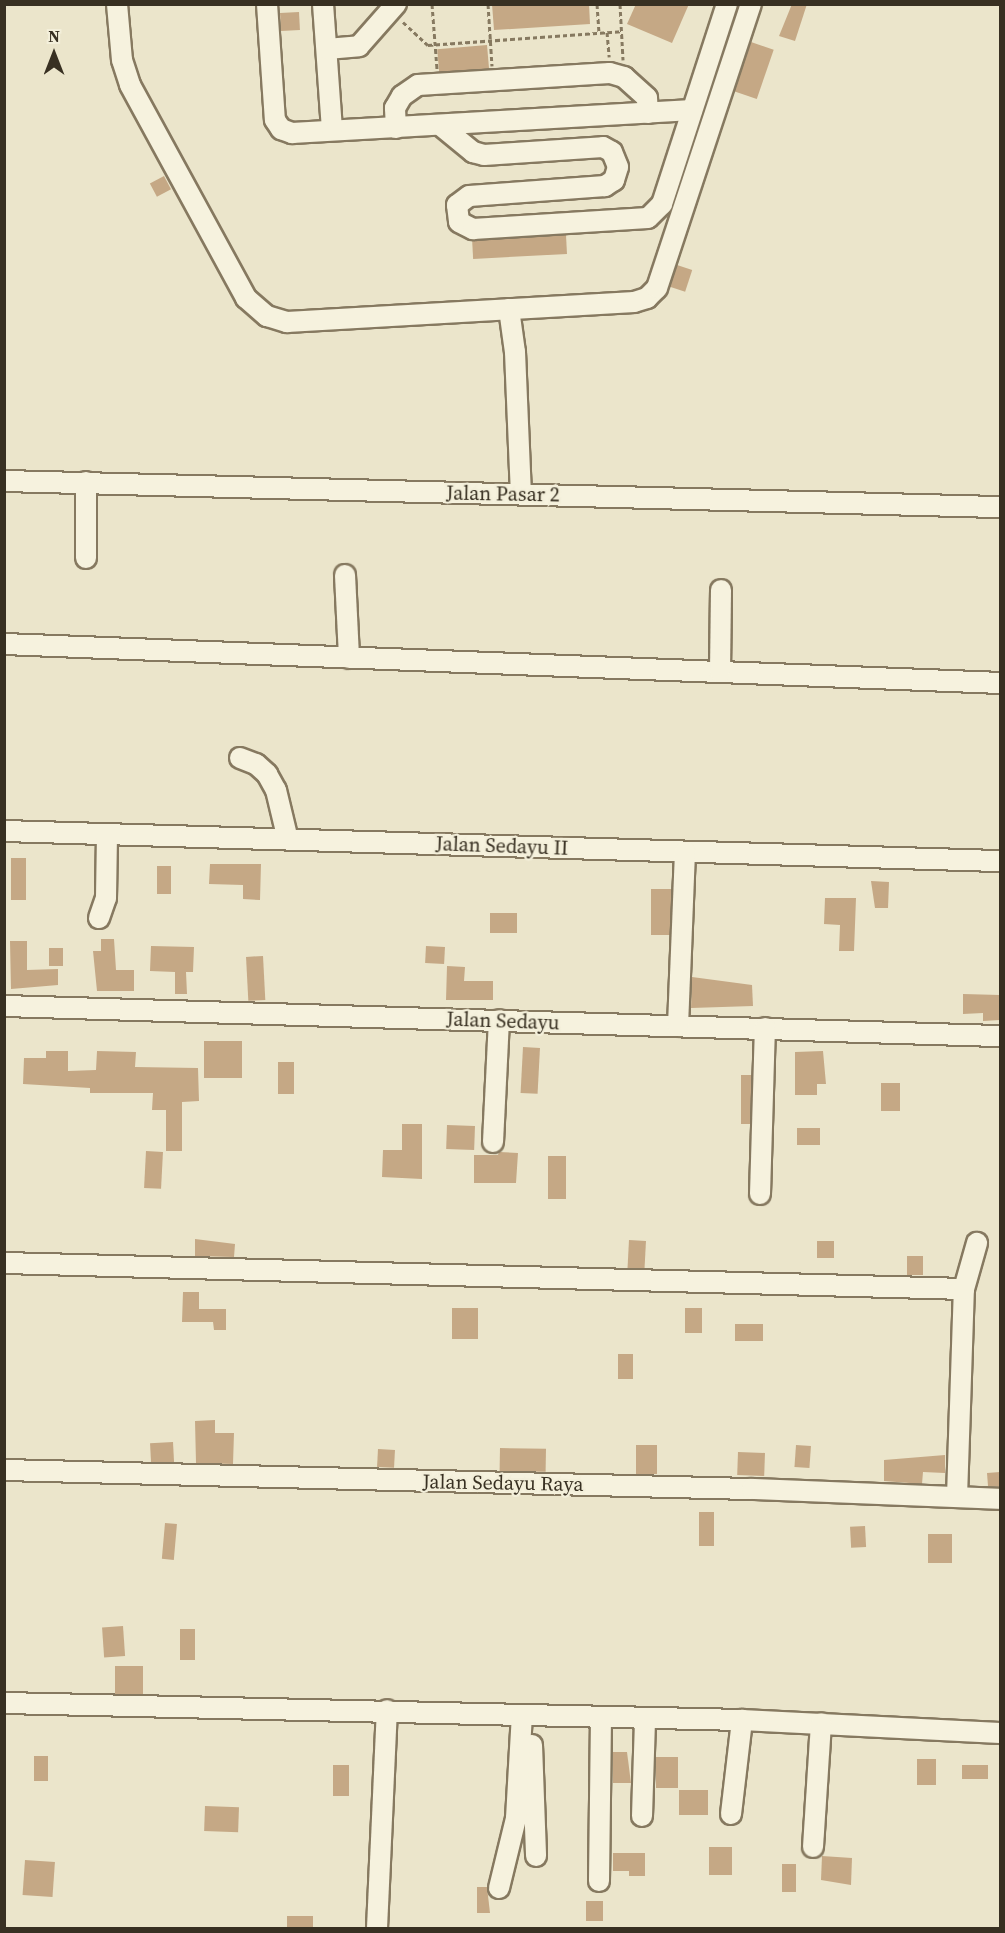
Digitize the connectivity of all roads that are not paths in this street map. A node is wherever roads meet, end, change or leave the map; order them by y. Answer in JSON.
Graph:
{"nodes":[{"id":1,"x":117,"y":4,"type":"edge"},
{"id":2,"x":267,"y":4,"type":"edge"},
{"id":3,"x":323,"y":4,"type":"edge"},
{"id":4,"x":728,"y":4,"type":"edge"},
{"id":5,"x":751,"y":4,"type":"edge"},
{"id":6,"x":393,"y":7,"type":"edge"},
{"id":7,"x":327,"y":49,"type":"junction"},
{"id":8,"x":692,"y":110,"type":"junction"},
{"id":9,"x":648,"y":113,"type":"junction"},
{"id":10,"x":440,"y":125,"type":"junction"},
{"id":11,"x":396,"y":128,"type":"junction"},
{"id":12,"x":332,"y":130,"type":"junction"},
{"id":13,"x":509,"y":309,"type":"junction"},
{"id":14,"x":4,"y":480,"type":"edge"},
{"id":15,"x":86,"y":482,"type":"junction"},
{"id":16,"x":521,"y":494,"type":"junction"},
{"id":17,"x":1000,"y":507,"type":"edge"},
{"id":18,"x":86,"y":558,"type":"dead end"},
{"id":19,"x":345,"y":575,"type":"dead end"},
{"id":20,"x":721,"y":590,"type":"dead end"},
{"id":21,"x":4,"y":644,"type":"edge"},
{"id":22,"x":349,"y":658,"type":"junction"},
{"id":23,"x":720,"y":672,"type":"junction"},
{"id":24,"x":1000,"y":683,"type":"edge"},
{"id":25,"x":240,"y":758,"type":"dead end"},
{"id":26,"x":4,"y":831,"type":"edge"},
{"id":27,"x":107,"y":834,"type":"junction"},
{"id":28,"x":288,"y":840,"type":"junction"},
{"id":29,"x":685,"y":852,"type":"junction"},
{"id":30,"x":1000,"y":861,"type":"edge"},
{"id":31,"x":99,"y":918,"type":"dead end"},
{"id":32,"x":4,"y":1006,"type":"edge"},
{"id":33,"x":499,"y":1020,"type":"junction"},
{"id":34,"x":678,"y":1026,"type":"junction"},
{"id":35,"x":765,"y":1028,"type":"junction"},
{"id":36,"x":1000,"y":1036,"type":"edge"},
{"id":37,"x":493,"y":1142,"type":"dead end"},
{"id":38,"x":760,"y":1194,"type":"dead end"},
{"id":39,"x":977,"y":1243,"type":"dead end"},
{"id":40,"x":4,"y":1263,"type":"edge"},
{"id":41,"x":964,"y":1289,"type":"junction"},
{"id":42,"x":4,"y":1470,"type":"edge"},
{"id":43,"x":957,"y":1497,"type":"junction"},
{"id":44,"x":1000,"y":1499,"type":"edge"},
{"id":45,"x":4,"y":1703,"type":"edge"},
{"id":46,"x":387,"y":1710,"type":"junction"},
{"id":47,"x":526,"y":1715,"type":"junction"},
{"id":48,"x":601,"y":1717,"type":"junction"},
{"id":49,"x":645,"y":1718,"type":"junction"},
{"id":50,"x":742,"y":1720,"type":"junction"},
{"id":51,"x":821,"y":1723,"type":"junction"},
{"id":52,"x":1000,"y":1733,"type":"edge"},
{"id":53,"x":731,"y":1814,"type":"dead end"},
{"id":54,"x":642,"y":1816,"type":"dead end"},
{"id":55,"x":813,"y":1848,"type":"dead end"},
{"id":56,"x":536,"y":1857,"type":"dead end"},
{"id":57,"x":598,"y":1881,"type":"dead end"},
{"id":58,"x":499,"y":1888,"type":"dead end"},
{"id":59,"x":377,"y":1929,"type":"edge"}],
"edges":[{"from":1,"to":13,"type":"street"},
{"from":2,"to":12,"type":"street"},
{"from":3,"to":7,"type":"street"},
{"from":4,"to":8,"type":"street"},
{"from":5,"to":13,"type":"street"},
{"from":6,"to":7,"type":"street"},
{"from":7,"to":12,"type":"street"},
{"from":8,"to":9,"type":"street"},
{"from":8,"to":10,"type":"street"},
{"from":9,"to":10,"type":"street"},
{"from":9,"to":11,"type":"street"},
{"from":10,"to":11,"type":"street"},
{"from":11,"to":12,"type":"street"},
{"from":13,"to":16,"type":"street"},
{"from":14,"to":15,"type":"street","name":"Jalan Pasar 2"},
{"from":15,"to":16,"type":"street","name":"Jalan Pasar 2"},
{"from":15,"to":18,"type":"street"},
{"from":16,"to":17,"type":"street","name":"Jalan Pasar 2"},
{"from":19,"to":22,"type":"street"},
{"from":20,"to":23,"type":"street"},
{"from":21,"to":22,"type":"street"},
{"from":22,"to":23,"type":"street"},
{"from":23,"to":24,"type":"street"},
{"from":25,"to":28,"type":"street"},
{"from":26,"to":27,"type":"street","name":"Jalan Sedayu II"},
{"from":27,"to":28,"type":"street","name":"Jalan Sedayu II"},
{"from":27,"to":31,"type":"street"},
{"from":28,"to":29,"type":"street","name":"Jalan Sedayu II"},
{"from":29,"to":30,"type":"street","name":"Jalan Sedayu II"},
{"from":29,"to":34,"type":"street"},
{"from":32,"to":33,"type":"street","name":"Jalan Sedayu"},
{"from":33,"to":34,"type":"street","name":"Jalan Sedayu"},
{"from":33,"to":37,"type":"street"},
{"from":34,"to":35,"type":"street","name":"Jalan Sedayu"},
{"from":35,"to":36,"type":"street","name":"Jalan Sedayu"},
{"from":35,"to":38,"type":"street"},
{"from":39,"to":41,"type":"street"},
{"from":40,"to":41,"type":"street"},
{"from":41,"to":43,"type":"street"},
{"from":42,"to":43,"type":"street","name":"Jalan Sedayu Raya"},
{"from":43,"to":44,"type":"street","name":"Jalan Sedayu Raya"},
{"from":45,"to":46,"type":"street"},
{"from":46,"to":47,"type":"street"},
{"from":46,"to":59,"type":"street"},
{"from":47,"to":48,"type":"street"},
{"from":47,"to":56,"type":"street"},
{"from":47,"to":58,"type":"street"},
{"from":48,"to":49,"type":"street"},
{"from":48,"to":57,"type":"street"},
{"from":49,"to":50,"type":"street"},
{"from":49,"to":54,"type":"street"},
{"from":50,"to":51,"type":"street"},
{"from":50,"to":53,"type":"street"},
{"from":51,"to":52,"type":"street"},
{"from":51,"to":55,"type":"street"}]}
